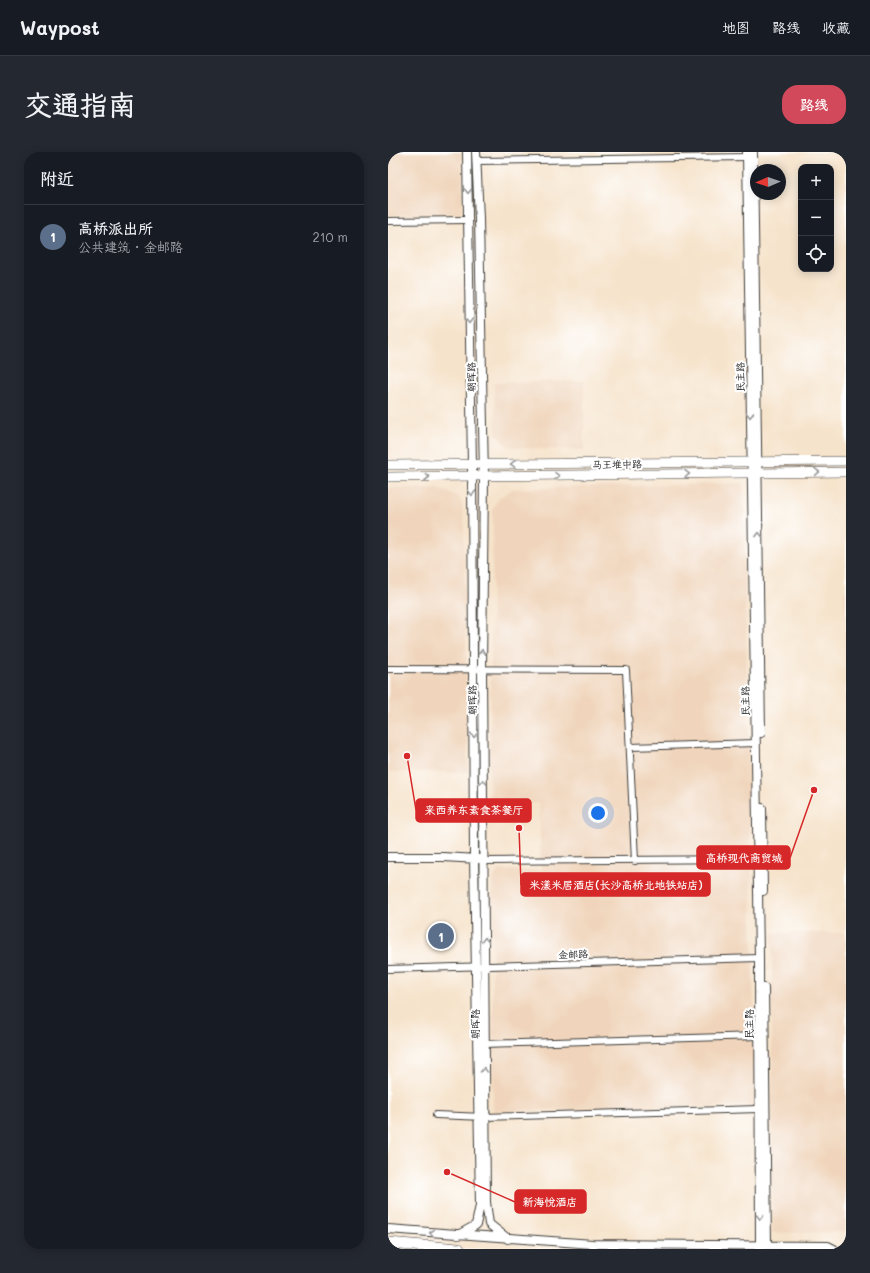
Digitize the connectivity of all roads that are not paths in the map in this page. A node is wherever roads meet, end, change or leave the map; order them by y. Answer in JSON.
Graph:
{"nodes":[{"id":1,"x":467,"y":152,"type":"edge"},
{"id":2,"x":749,"y":154,"type":"edge"},
{"id":3,"x":476,"y":156,"type":"edge"},
{"id":4,"x":468,"y":220,"type":"junction"},
{"id":5,"x":388,"y":221,"type":"edge"},
{"id":6,"x":846,"y":461,"type":"edge"},
{"id":7,"x":754,"y":462,"type":"junction"},
{"id":8,"x":483,"y":464,"type":"junction"},
{"id":9,"x":388,"y":465,"type":"edge"},
{"id":10,"x":472,"y":465,"type":"junction"},
{"id":11,"x":755,"y":473,"type":"junction"},
{"id":12,"x":846,"y":473,"type":"edge"},
{"id":13,"x":388,"y":477,"type":"edge"},
{"id":14,"x":471,"y":477,"type":"junction"},
{"id":15,"x":484,"y":477,"type":"junction"},
{"id":16,"x":388,"y":669,"type":"edge"},
{"id":17,"x":478,"y":670,"type":"junction"},
{"id":18,"x":756,"y":743,"type":"junction"},
{"id":19,"x":630,"y":747,"type":"junction"},
{"id":20,"x":388,"y":857,"type":"edge"},
{"id":21,"x":474,"y":858,"type":"junction"},
{"id":22,"x":757,"y":860,"type":"junction"},
{"id":23,"x":484,"y":861,"type":"junction"},
{"id":24,"x":635,"y":861,"type":"junction"},
{"id":25,"x":759,"y":958,"type":"junction"},
{"id":26,"x":481,"y":967,"type":"junction"},
{"id":27,"x":388,"y":969,"type":"edge"},
{"id":28,"x":759,"y":1036,"type":"junction"},
{"id":29,"x":484,"y":1044,"type":"junction"},
{"id":30,"x":759,"y":1109,"type":"junction"},
{"id":31,"x":436,"y":1115,"type":"dead end"},
{"id":32,"x":481,"y":1117,"type":"junction"},
{"id":33,"x":388,"y":1229,"type":"edge"},
{"id":34,"x":458,"y":1235,"type":"junction"},
{"id":35,"x":508,"y":1239,"type":"junction"},
{"id":36,"x":388,"y":1243,"type":"edge"},
{"id":37,"x":762,"y":1247,"type":"edge"},
{"id":38,"x":459,"y":1249,"type":"edge"},
{"id":39,"x":834,"y":1249,"type":"edge"}],
"edges":[{"from":1,"to":4,"type":"street","name":"朝晖路","one_way":true},
{"from":2,"to":3,"type":"street"},
{"from":2,"to":7,"type":"street","name":"民主路"},
{"from":3,"to":8,"type":"street","name":"朝晖路"},
{"from":4,"to":5,"type":"street"},
{"from":4,"to":10,"type":"street","name":"朝晖路","one_way":true},
{"from":6,"to":7,"type":"main road","name":"马王堆中路"},
{"from":6,"to":12,"type":"street"},
{"from":7,"to":8,"type":"main road","name":"马王堆中路","one_way":true},
{"from":7,"to":11,"type":"street","name":"民主路"},
{"from":8,"to":10,"type":"main road","name":"马王堆中路"},
{"from":8,"to":15,"type":"street","name":"朝晖路"},
{"from":9,"to":10,"type":"main road","name":"马王堆中路"},
{"from":10,"to":14,"type":"street","name":"朝晖路"},
{"from":11,"to":12,"type":"main road","name":"马王堆中路","one_way":true},
{"from":15,"to":11,"type":"main road","name":"马王堆中路","one_way":true},
{"from":11,"to":18,"type":"street","name":"民主路"},
{"from":37,"to":11,"type":"street","name":"民主路","one_way":true},
{"from":13,"to":14,"type":"main road","name":"马王堆中路","one_way":true},
{"from":14,"to":15,"type":"main road","name":"马王堆中路"},
{"from":14,"to":17,"type":"street","name":"朝晖路","one_way":true},
{"from":17,"to":15,"type":"street","name":"朝晖路","one_way":true},
{"from":16,"to":17,"type":"street"},
{"from":17,"to":19,"type":"street"},
{"from":17,"to":21,"type":"street","name":"朝晖路","one_way":true},
{"from":23,"to":17,"type":"street","name":"朝晖路","one_way":true},
{"from":18,"to":19,"type":"street"},
{"from":18,"to":22,"type":"street","name":"民主路"},
{"from":19,"to":24,"type":"street"},
{"from":20,"to":21,"type":"street"},
{"from":21,"to":23,"type":"street"},
{"from":21,"to":26,"type":"street","name":"朝晖路"},
{"from":22,"to":24,"type":"street"},
{"from":22,"to":25,"type":"street","name":"民主路"},
{"from":23,"to":24,"type":"street"},
{"from":26,"to":23,"type":"street","name":"朝晖路","one_way":true},
{"from":25,"to":26,"type":"street","name":"金邮路"},
{"from":25,"to":28,"type":"street","name":"民主路"},
{"from":26,"to":27,"type":"street","name":"金邮路"},
{"from":26,"to":29,"type":"street","name":"朝晖路"},
{"from":26,"to":32,"type":"street","name":"朝晖路"},
{"from":28,"to":29,"type":"street"},
{"from":28,"to":30,"type":"street","name":"民主路"},
{"from":32,"to":29,"type":"street","name":"朝晖路","one_way":true},
{"from":30,"to":32,"type":"street"},
{"from":30,"to":37,"type":"street","name":"民主路","one_way":true},
{"from":31,"to":32,"type":"street"},
{"from":32,"to":34,"type":"street","name":"朝晖路"},
{"from":32,"to":35,"type":"street","name":"朝晖路"},
{"from":34,"to":33,"type":"street","one_way":true},
{"from":34,"to":35,"type":"street"},
{"from":35,"to":37,"type":"street"},
{"from":36,"to":38,"type":"highway"},
{"from":37,"to":39,"type":"street"}]}
